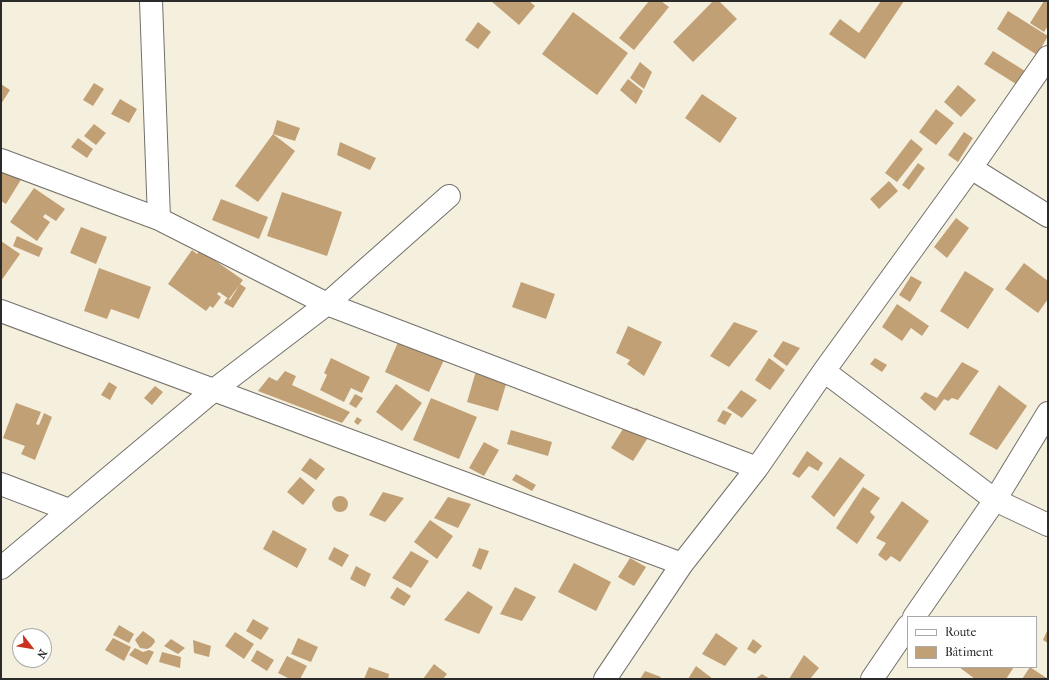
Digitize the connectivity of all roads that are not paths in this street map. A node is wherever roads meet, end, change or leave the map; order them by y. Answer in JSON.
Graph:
{"nodes":[{"id":1,"x":150,"y":1,"type":"edge"},
{"id":2,"x":1048,"y":57,"type":"edge"},
{"id":3,"x":1,"y":160,"type":"edge"},
{"id":4,"x":971,"y":168,"type":"junction"},
{"id":5,"x":449,"y":196,"type":"dead end"},
{"id":6,"x":1048,"y":216,"type":"edge"},
{"id":7,"x":159,"y":219,"type":"junction"},
{"id":8,"x":327,"y":304,"type":"junction"},
{"id":9,"x":1,"y":311,"type":"edge"},
{"id":10,"x":824,"y":370,"type":"junction"},
{"id":11,"x":214,"y":390,"type":"junction"},
{"id":12,"x":1048,"y":414,"type":"edge"},
{"id":13,"x":757,"y":468,"type":"junction"},
{"id":14,"x":1,"y":484,"type":"edge"},
{"id":15,"x":995,"y":500,"type":"junction"},
{"id":16,"x":69,"y":510,"type":"junction"},
{"id":17,"x":1048,"y":524,"type":"edge"},
{"id":18,"x":682,"y":564,"type":"junction"},
{"id":19,"x":1,"y":568,"type":"edge"},
{"id":20,"x":915,"y":616,"type":"edge"},
{"id":21,"x":907,"y":627,"type":"edge"},
{"id":22,"x":605,"y":679,"type":"edge"},
{"id":23,"x":872,"y":679,"type":"edge"}],
"edges":[{"from":1,"to":7,"type":"street"},
{"from":2,"to":4,"type":"street"},
{"from":3,"to":7,"type":"street"},
{"from":4,"to":6,"type":"street"},
{"from":4,"to":10,"type":"street"},
{"from":5,"to":8,"type":"street"},
{"from":7,"to":8,"type":"street"},
{"from":8,"to":11,"type":"street"},
{"from":8,"to":13,"type":"street"},
{"from":9,"to":11,"type":"street"},
{"from":10,"to":13,"type":"street"},
{"from":10,"to":15,"type":"street"},
{"from":11,"to":16,"type":"street"},
{"from":11,"to":18,"type":"street"},
{"from":12,"to":15,"type":"street"},
{"from":13,"to":18,"type":"street"},
{"from":14,"to":16,"type":"street"},
{"from":15,"to":17,"type":"street"},
{"from":15,"to":20,"type":"street"},
{"from":16,"to":19,"type":"street"},
{"from":18,"to":22,"type":"street"},
{"from":21,"to":23,"type":"street"}]}
